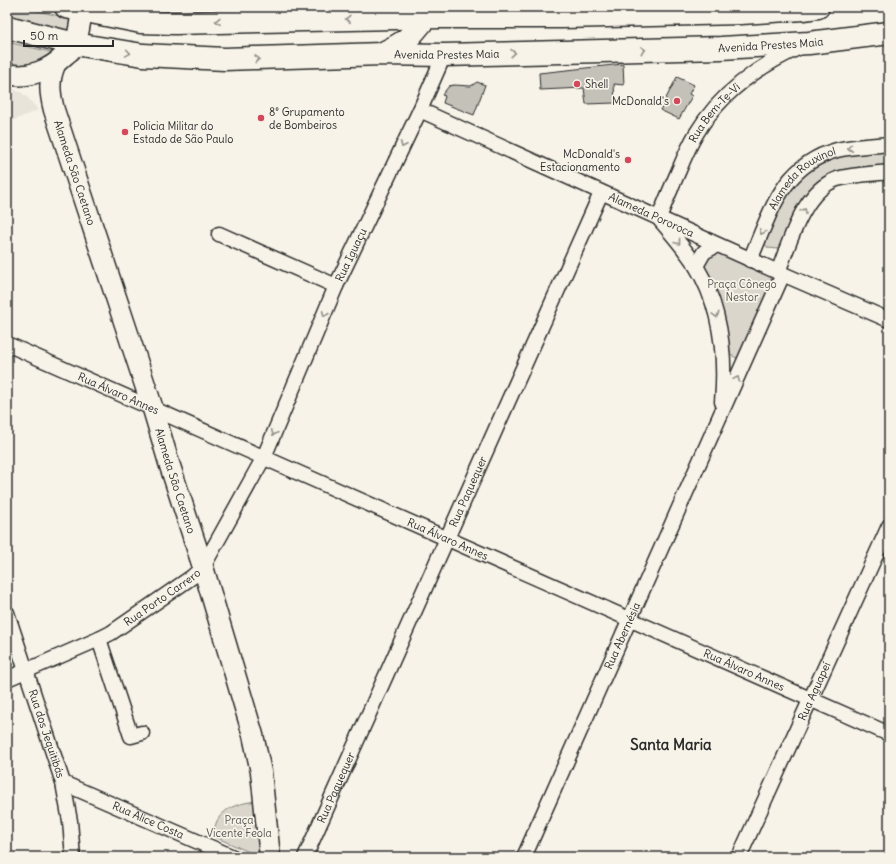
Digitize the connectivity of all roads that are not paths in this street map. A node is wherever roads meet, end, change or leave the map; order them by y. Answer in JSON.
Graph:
{"nodes":[{"id":1,"x":78,"y":8,"type":"edge"},
{"id":2,"x":808,"y":8,"type":"edge"},
{"id":3,"x":736,"y":10,"type":"edge"},
{"id":4,"x":419,"y":12,"type":"edge"},
{"id":5,"x":558,"y":12,"type":"edge"},
{"id":6,"x":7,"y":27,"type":"edge"},
{"id":7,"x":889,"y":33,"type":"edge"},
{"id":8,"x":809,"y":43,"type":"junction"},
{"id":9,"x":75,"y":44,"type":"junction"},
{"id":10,"x":382,"y":54,"type":"junction"},
{"id":11,"x":444,"y":55,"type":"junction"},
{"id":12,"x":55,"y":65,"type":"junction"},
{"id":13,"x":12,"y":75,"type":"edge"},
{"id":14,"x":54,"y":110,"type":"junction"},
{"id":15,"x":420,"y":110,"type":"junction"},
{"id":16,"x":889,"y":144,"type":"edge"},
{"id":17,"x":889,"y":172,"type":"edge"},
{"id":18,"x":601,"y":193,"type":"junction"},
{"id":19,"x":659,"y":218,"type":"junction"},
{"id":20,"x":219,"y":234,"type":"dead end"},
{"id":21,"x":718,"y":245,"type":"junction"},
{"id":22,"x":750,"y":260,"type":"junction"},
{"id":23,"x":696,"y":266,"type":"junction"},
{"id":24,"x":780,"y":273,"type":"junction"},
{"id":25,"x":336,"y":286,"type":"junction"},
{"id":26,"x":887,"y":318,"type":"edge"},
{"id":27,"x":7,"y":344,"type":"edge"},
{"id":28,"x":153,"y":409,"type":"junction"},
{"id":29,"x":721,"y":414,"type":"junction"},
{"id":30,"x":264,"y":457,"type":"junction"},
{"id":31,"x":889,"y":526,"type":"edge"},
{"id":32,"x":447,"y":538,"type":"junction"},
{"id":33,"x":203,"y":567,"type":"junction"},
{"id":34,"x":7,"y":613,"type":"edge"},
{"id":35,"x":630,"y":619,"type":"junction"},
{"id":36,"x":99,"y":639,"type":"junction"},
{"id":37,"x":26,"y":671,"type":"junction"},
{"id":38,"x":7,"y":679,"type":"edge"},
{"id":39,"x":811,"y":700,"type":"junction"},
{"id":40,"x":142,"y":733,"type":"dead end"},
{"id":41,"x":889,"y":734,"type":"edge"},
{"id":42,"x":63,"y":783,"type":"junction"},
{"id":43,"x":73,"y":857,"type":"edge"},
{"id":44,"x":233,"y":857,"type":"edge"},
{"id":45,"x":270,"y":857,"type":"edge"},
{"id":46,"x":305,"y":857,"type":"edge"},
{"id":47,"x":524,"y":857,"type":"edge"},
{"id":48,"x":739,"y":857,"type":"edge"}],
"edges":[{"from":4,"to":1,"type":"highway","one_way":true},
{"from":1,"to":9,"type":"main road"},
{"from":2,"to":3,"type":"highway"},
{"from":3,"to":5,"type":"highway"},
{"from":4,"to":5,"type":"highway"},
{"from":4,"to":10,"type":"highway"},
{"from":6,"to":9,"type":"highway","name":"Avenida Prestes Maia"},
{"from":7,"to":8,"type":"highway","name":"Avenida Prestes Maia"},
{"from":11,"to":8,"type":"highway","name":"Avenida Prestes Maia","one_way":true},
{"from":8,"to":19,"type":"street","name":"Rua Bem-Te-Vi"},
{"from":9,"to":10,"type":"highway","name":"Avenida Prestes Maia","one_way":true},
{"from":9,"to":12,"type":"main road"},
{"from":10,"to":11,"type":"highway","name":"Avenida Prestes Maia"},
{"from":11,"to":15,"type":"street","name":"Rua Iguaçu"},
{"from":12,"to":13,"type":"main road"},
{"from":12,"to":14,"type":"main road","name":"Alameda São Caetano"},
{"from":13,"to":14,"type":"main road","name":"Alameda São Caetano"},
{"from":14,"to":28,"type":"main road","name":"Alameda São Caetano"},
{"from":15,"to":18,"type":"street","name":"Alameda Pororoca"},
{"from":15,"to":25,"type":"street","name":"Rua Iguaçu","one_way":true},
{"from":16,"to":22,"type":"street","name":"Alameda Rouxinol","one_way":true},
{"from":24,"to":17,"type":"street","name":"Alameda Rouxinol","one_way":true},
{"from":18,"to":19,"type":"street","name":"Alameda Pororoca"},
{"from":18,"to":32,"type":"street","name":"Rua Paquequer"},
{"from":19,"to":21,"type":"street","name":"Alameda Pororoca"},
{"from":19,"to":23,"type":"street","one_way":true},
{"from":20,"to":25,"type":"street"},
{"from":21,"to":22,"type":"street","name":"Alameda Pororoca"},
{"from":21,"to":23,"type":"street"},
{"from":22,"to":24,"type":"street","name":"Alameda Pororoca"},
{"from":23,"to":29,"type":"street","one_way":true},
{"from":24,"to":26,"type":"street","name":"Alameda Pororoca"},
{"from":29,"to":24,"type":"street","one_way":true},
{"from":25,"to":30,"type":"street","name":"Rua Iguaçu","one_way":true},
{"from":27,"to":28,"type":"street","name":"Rua Álvaro Annes"},
{"from":28,"to":30,"type":"street","name":"Rua Álvaro Annes"},
{"from":28,"to":33,"type":"main road","name":"Alameda São Caetano"},
{"from":29,"to":35,"type":"street","name":"Rua Abernésia"},
{"from":30,"to":32,"type":"street","name":"Rua Álvaro Annes"},
{"from":30,"to":33,"type":"street","name":"Rua Porto Carrero"},
{"from":31,"to":39,"type":"street","name":"Rua Aguapeí"},
{"from":32,"to":35,"type":"street","name":"Rua Álvaro Annes"},
{"from":32,"to":46,"type":"street","name":"Rua Paquequer"},
{"from":33,"to":36,"type":"street","name":"Rua Porto Carrero"},
{"from":33,"to":45,"type":"main road","name":"Alameda São Caetano"},
{"from":34,"to":37,"type":"street","name":"Rua dos Jequitibás"},
{"from":35,"to":39,"type":"street","name":"Rua Álvaro Annes"},
{"from":35,"to":47,"type":"street","name":"Rua Abernésia"},
{"from":36,"to":37,"type":"street","name":"Rua Porto Carrero"},
{"from":36,"to":40,"type":"street"},
{"from":37,"to":38,"type":"street","name":"Rua Porto Carrero"},
{"from":37,"to":42,"type":"street","name":"Rua dos Jequitibás"},
{"from":39,"to":41,"type":"street","name":"Rua Álvaro Annes"},
{"from":39,"to":48,"type":"street","name":"Rua Aguapeí"},
{"from":42,"to":43,"type":"street","name":"Rua dos Jequitibás"},
{"from":42,"to":44,"type":"street","name":"Rua Alice Costa"}]}
